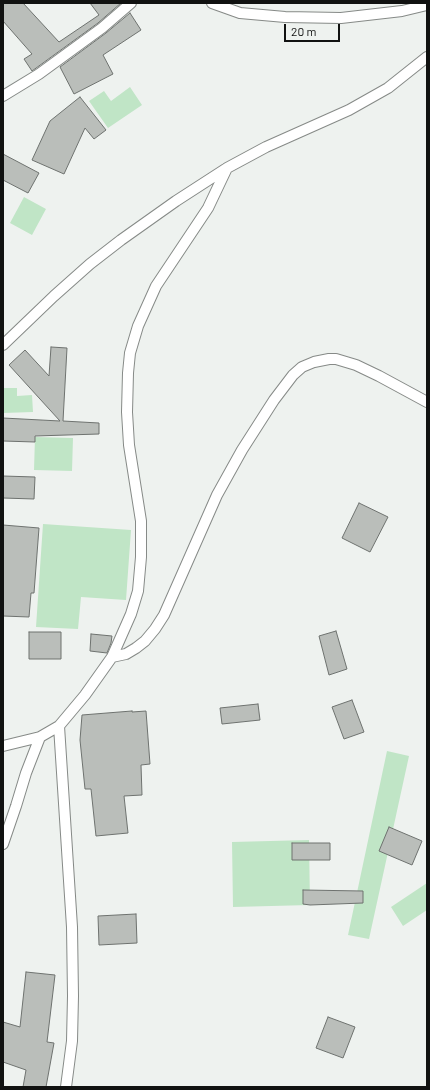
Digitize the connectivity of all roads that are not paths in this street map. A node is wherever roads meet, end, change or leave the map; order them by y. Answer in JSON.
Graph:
{"nodes":[{"id":1,"x":132,"y":3,"type":"edge"},
{"id":2,"x":212,"y":3,"type":"edge"},
{"id":3,"x":427,"y":5,"type":"edge"},
{"id":4,"x":427,"y":57,"type":"edge"},
{"id":5,"x":3,"y":96,"type":"edge"},
{"id":6,"x":227,"y":168,"type":"junction"},
{"id":7,"x":3,"y":345,"type":"edge"},
{"id":8,"x":427,"y":402,"type":"edge"},
{"id":9,"x":112,"y":657,"type":"junction"},
{"id":10,"x":59,"y":726,"type":"junction"},
{"id":11,"x":40,"y":737,"type":"junction"},
{"id":12,"x":3,"y":746,"type":"edge"},
{"id":13,"x":3,"y":844,"type":"edge"},
{"id":14,"x":66,"y":1087,"type":"edge"}],
"edges":[{"from":1,"to":5,"type":"lane"},
{"from":2,"to":3,"type":"lane"},
{"from":4,"to":6,"type":"lane"},
{"from":6,"to":7,"type":"lane"},
{"from":6,"to":9,"type":"lane"},
{"from":8,"to":9,"type":"lane"},
{"from":9,"to":10,"type":"lane"},
{"from":10,"to":11,"type":"lane"},
{"from":10,"to":14,"type":"lane"},
{"from":11,"to":12,"type":"lane"},
{"from":11,"to":13,"type":"lane"}]}
